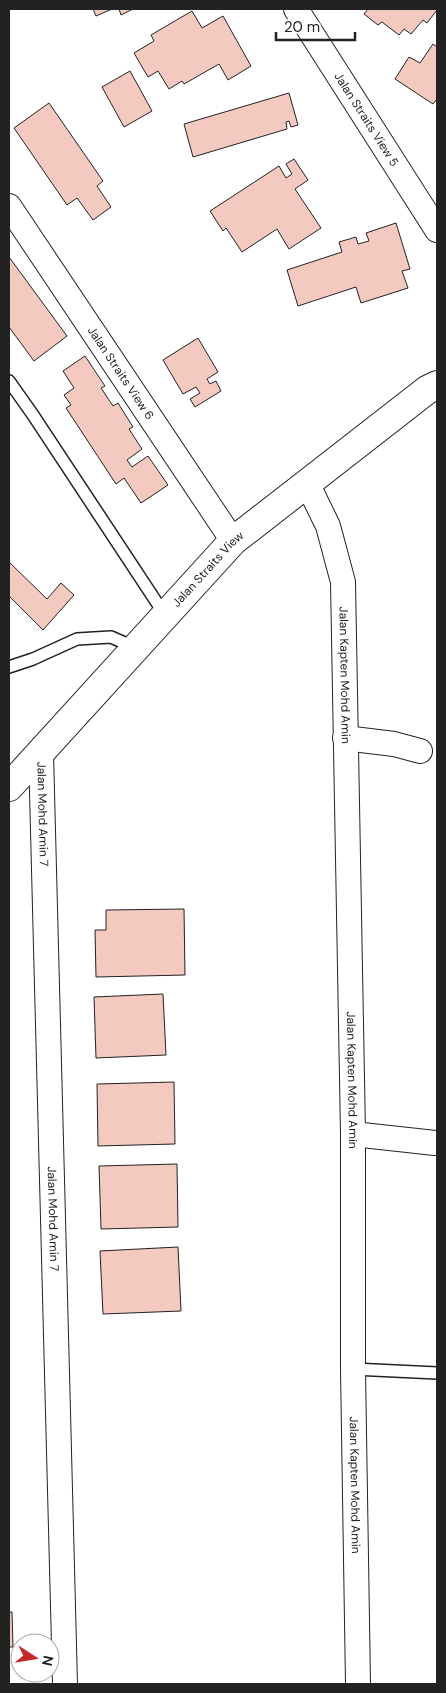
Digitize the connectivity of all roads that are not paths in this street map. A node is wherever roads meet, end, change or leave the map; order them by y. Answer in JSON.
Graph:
{"nodes":[{"id":1,"x":296,"y":9,"type":"edge"},
{"id":2,"x":9,"y":206,"type":"edge"},
{"id":3,"x":437,"y":230,"type":"edge"},
{"id":4,"x":9,"y":381,"type":"edge"},
{"id":5,"x":437,"y":384,"type":"edge"},
{"id":6,"x":308,"y":483,"type":"junction"},
{"id":7,"x":233,"y":541,"type":"junction"},
{"id":8,"x":164,"y":615,"type":"junction"},
{"id":9,"x":136,"y":648,"type":"junction"},
{"id":10,"x":9,"y":667,"type":"edge"},
{"id":11,"x":345,"y":738,"type":"junction"},
{"id":12,"x":420,"y":751,"type":"dead end"},
{"id":13,"x":40,"y":753,"type":"junction"},
{"id":14,"x":9,"y":787,"type":"edge"},
{"id":15,"x":353,"y":1134,"type":"junction"},
{"id":16,"x":435,"y":1143,"type":"dead end"},
{"id":17,"x":353,"y":1369,"type":"junction"},
{"id":18,"x":437,"y":1373,"type":"edge"},
{"id":19,"x":65,"y":1684,"type":"edge"},
{"id":20,"x":358,"y":1684,"type":"edge"}],
"edges":[{"from":1,"to":3,"type":"street","name":"Jalan Straits View 5"},
{"from":2,"to":7,"type":"street","name":"Jalan Straits View 6"},
{"from":4,"to":8,"type":"lane"},
{"from":5,"to":6,"type":"street","name":"Jalan Straits View"},
{"from":6,"to":7,"type":"street","name":"Jalan Straits View"},
{"from":6,"to":11,"type":"street","name":"Jalan Kapten Mohd Amin"},
{"from":7,"to":8,"type":"street","name":"Jalan Straits View"},
{"from":8,"to":9,"type":"street","name":"Jalan Straits View"},
{"from":9,"to":10,"type":"lane"},
{"from":9,"to":13,"type":"street","name":"Jalan Straits View"},
{"from":11,"to":12,"type":"street"},
{"from":11,"to":15,"type":"street","name":"Jalan Kapten Mohd Amin"},
{"from":13,"to":14,"type":"street","name":"Jalan Straits View"},
{"from":13,"to":19,"type":"street","name":"Jalan Mohd Amin 7"},
{"from":15,"to":16,"type":"street"},
{"from":15,"to":17,"type":"street","name":"Jalan Kapten Mohd Amin"},
{"from":17,"to":18,"type":"lane"},
{"from":17,"to":20,"type":"street","name":"Jalan Kapten Mohd Amin"}]}
